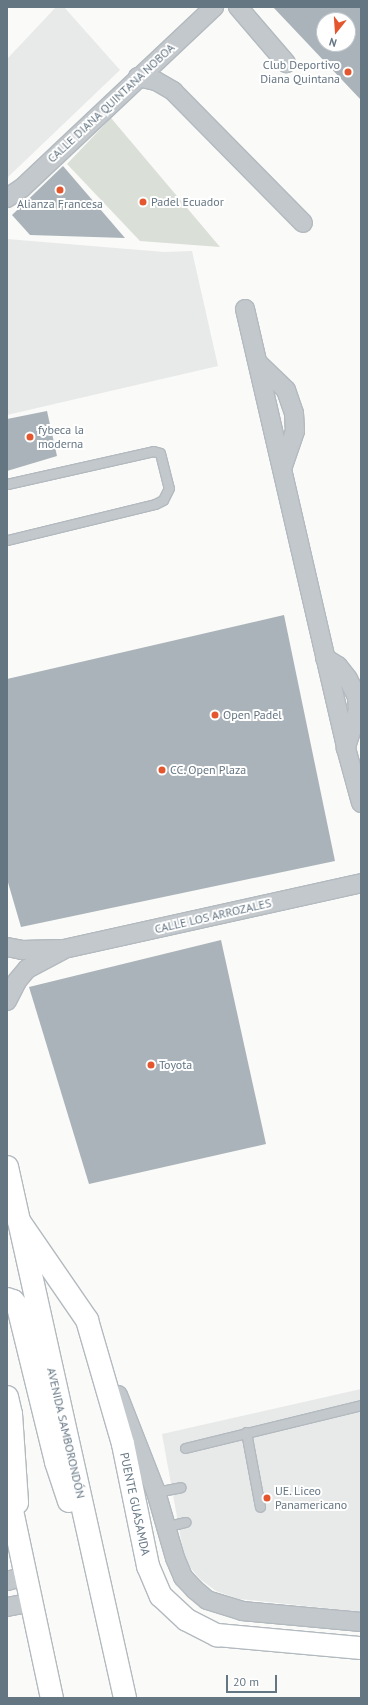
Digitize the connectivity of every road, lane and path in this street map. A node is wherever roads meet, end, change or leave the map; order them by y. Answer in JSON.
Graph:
{"nodes":[{"id":1,"x":214,"y":7,"type":"edge"},
{"id":2,"x":238,"y":7,"type":"edge"},
{"id":3,"x":286,"y":62,"type":"dead end"},
{"id":4,"x":138,"y":77,"type":"junction"},
{"id":5,"x":7,"y":198,"type":"edge"},
{"id":6,"x":303,"y":223,"type":"dead end"},
{"id":7,"x":245,"y":309,"type":"dead end"},
{"id":8,"x":258,"y":363,"type":"junction"},
{"id":9,"x":282,"y":468,"type":"junction"},
{"id":10,"x":7,"y":484,"type":"edge"},
{"id":11,"x":7,"y":540,"type":"edge"},
{"id":12,"x":361,"y":803,"type":"edge"},
{"id":13,"x":361,"y":883,"type":"edge"},
{"id":14,"x":7,"y":947,"type":"edge"},
{"id":15,"x":64,"y":949,"type":"junction"},
{"id":16,"x":7,"y":1001,"type":"edge"},
{"id":17,"x":7,"y":1167,"type":"edge"},
{"id":18,"x":19,"y":1221,"type":"junction"},
{"id":19,"x":7,"y":1299,"type":"edge"},
{"id":20,"x":87,"y":1320,"type":"junction"},
{"id":21,"x":7,"y":1397,"type":"edge"},
{"id":22,"x":361,"y":1405,"type":"edge"},
{"id":23,"x":246,"y":1432,"type":"junction"},
{"id":24,"x":185,"y":1448,"type":"dead end"},
{"id":25,"x":7,"y":1487,"type":"edge"},
{"id":26,"x":181,"y":1487,"type":"dead end"},
{"id":27,"x":156,"y":1492,"type":"junction"},
{"id":28,"x":260,"y":1507,"type":"dead end"},
{"id":29,"x":186,"y":1522,"type":"dead end"},
{"id":30,"x":168,"y":1526,"type":"junction"},
{"id":31,"x":21,"y":1551,"type":"junction"},
{"id":32,"x":17,"y":1579,"type":"edge"},
{"id":33,"x":103,"y":1598,"type":"junction"},
{"id":34,"x":32,"y":1602,"type":"junction"},
{"id":35,"x":7,"y":1607,"type":"edge"},
{"id":36,"x":361,"y":1622,"type":"edge"},
{"id":37,"x":361,"y":1648,"type":"edge"},
{"id":38,"x":52,"y":1698,"type":"edge"},
{"id":39,"x":125,"y":1698,"type":"edge"}],
"edges":[{"from":1,"to":4,"type":"street","name":"CALLE DIANA QUINTANA NOBOA"},
{"from":2,"to":3,"type":"street"},
{"from":4,"to":5,"type":"street","name":"CALLE DIANA QUINTANA NOBOA"},
{"from":4,"to":6,"type":"street"},
{"from":7,"to":8,"type":"street"},
{"from":8,"to":9,"type":"street"},
{"from":8,"to":9,"type":"street"},
{"from":9,"to":12,"type":"street"},
{"from":10,"to":11,"type":"lane"},
{"from":13,"to":15,"type":"street","name":"CALLE LOS ARROZALES"},
{"from":14,"to":15,"type":"street","name":"CALLE LOS ARROZALES"},
{"from":15,"to":16,"type":"street","name":"CALLE LOS ARROZALES"},
{"from":17,"to":18,"type":"main road","name":"AVENIDA SAMBORONDÓN"},
{"from":18,"to":20,"type":"main road","name":"PUENTE GUASAMDA"},
{"from":18,"to":33,"type":"main road","name":"AVENIDA SAMBORONDÓN"},
{"from":19,"to":33,"type":"main road"},
{"from":20,"to":27,"type":"street"},
{"from":20,"to":37,"type":"main road","name":"PUENTE GUASAMDA"},
{"from":21,"to":31,"type":"main road"},
{"from":22,"to":23,"type":"lane"},
{"from":23,"to":24,"type":"lane"},
{"from":23,"to":28,"type":"lane"},
{"from":25,"to":31,"type":"main road"},
{"from":26,"to":27,"type":"lane"},
{"from":27,"to":30,"type":"street"},
{"from":29,"to":30,"type":"lane"},
{"from":30,"to":36,"type":"street"},
{"from":31,"to":32,"type":"main road"},
{"from":32,"to":34,"type":"main road"},
{"from":33,"to":39,"type":"main road","name":"AVENIDA SAMBORONDÓN"},
{"from":34,"to":35,"type":"street"},
{"from":34,"to":38,"type":"main road"}]}
